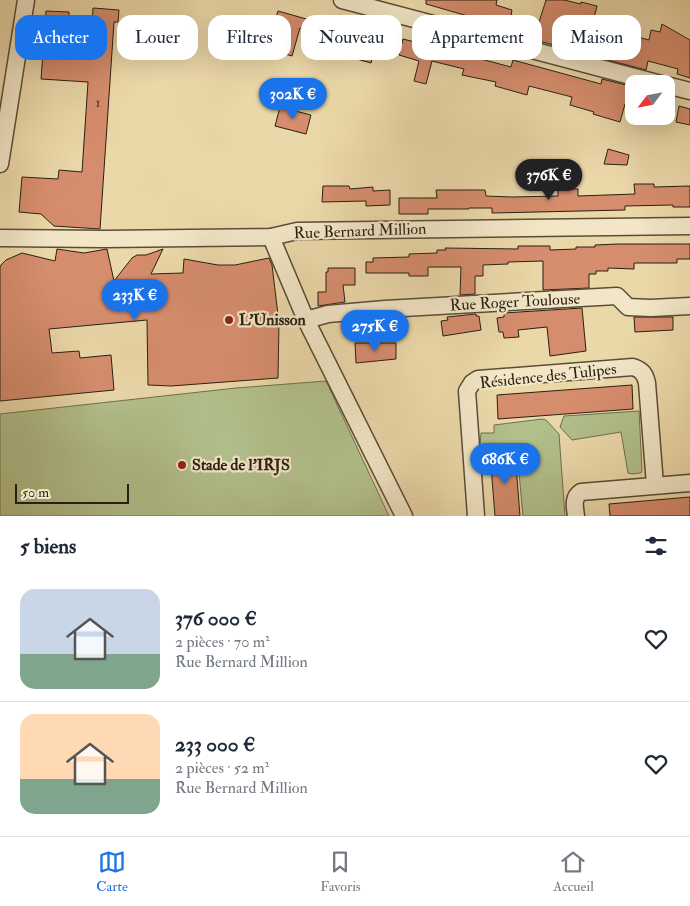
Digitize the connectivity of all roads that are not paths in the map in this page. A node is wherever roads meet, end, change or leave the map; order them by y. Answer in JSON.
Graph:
{"nodes":[{"id":1,"x":26,"y":0,"type":"edge"},
{"id":2,"x":342,"y":0,"type":"edge"},
{"id":3,"x":627,"y":75,"type":"edge"},
{"id":4,"x":675,"y":87,"type":"edge"},
{"id":5,"x":690,"y":91,"type":"edge"},
{"id":6,"x":0,"y":164,"type":"edge"},
{"id":7,"x":690,"y":226,"type":"edge"},
{"id":8,"x":271,"y":236,"type":"junction"},
{"id":9,"x":0,"y":238,"type":"edge"},
{"id":10,"x":690,"y":306,"type":"edge"},
{"id":11,"x":306,"y":320,"type":"junction"},
{"id":12,"x":690,"y":483,"type":"edge"},
{"id":13,"x":655,"y":485,"type":"junction"},
{"id":14,"x":404,"y":516,"type":"edge"},
{"id":15,"x":476,"y":516,"type":"edge"},
{"id":16,"x":576,"y":516,"type":"edge"}],
"edges":[{"from":1,"to":6,"type":"street"},
{"from":2,"to":3,"type":"street"},
{"from":4,"to":5,"type":"street"},
{"from":7,"to":8,"type":"street","name":"Rue Bernard Million"},
{"from":8,"to":9,"type":"street","name":"Rue Bernard Million"},
{"from":8,"to":11,"type":"street"},
{"from":10,"to":11,"type":"street","name":"Rue Roger Toulouse"},
{"from":11,"to":14,"type":"street"},
{"from":12,"to":13,"type":"street"},
{"from":13,"to":15,"type":"street","name":"Résidence des Tulipes"},
{"from":13,"to":16,"type":"street"}]}
